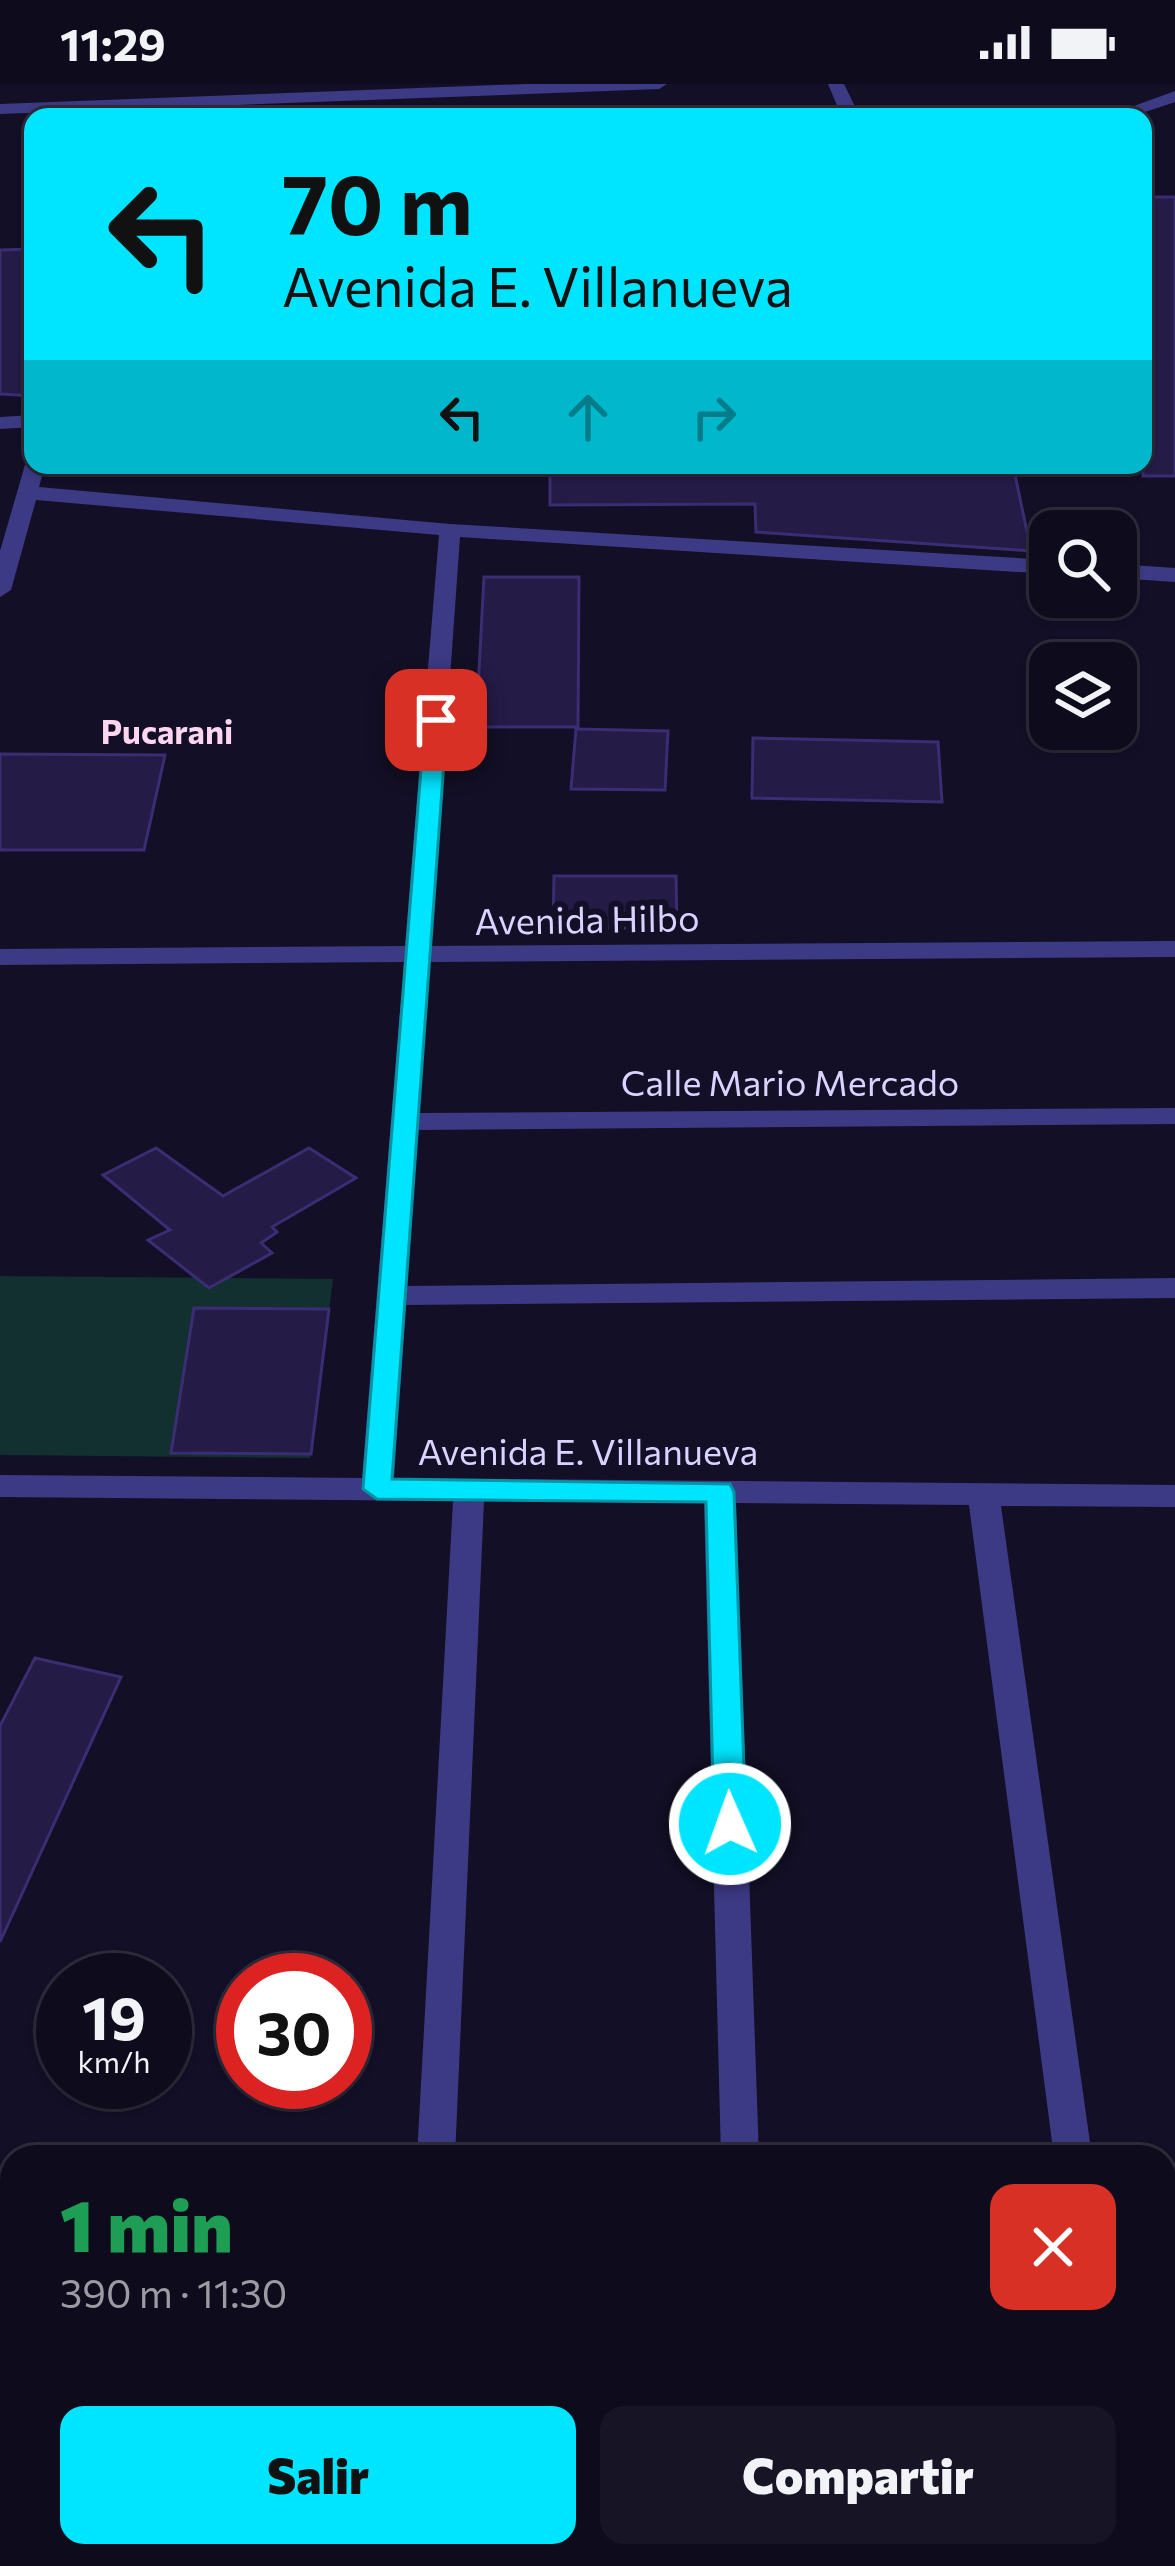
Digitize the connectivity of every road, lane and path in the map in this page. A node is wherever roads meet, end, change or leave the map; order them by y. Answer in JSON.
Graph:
{"nodes":[{"id":1,"x":117,"y":84,"type":"edge"},
{"id":2,"x":659,"y":84,"type":"edge"},
{"id":3,"x":477,"y":87,"type":"edge"},
{"id":4,"x":1175,"y":95,"type":"edge"},
{"id":5,"x":115,"y":105,"type":"junction"},
{"id":6,"x":29,"y":108,"type":"edge"},
{"id":7,"x":1138,"y":108,"type":"edge"},
{"id":8,"x":33,"y":474,"type":"edge"},
{"id":9,"x":30,"y":493,"type":"junction"},
{"id":10,"x":451,"y":530,"type":"junction"},
{"id":11,"x":1029,"y":566,"type":"edge"},
{"id":12,"x":1137,"y":573,"type":"edge"},
{"id":13,"x":1175,"y":575,"type":"edge"},
{"id":14,"x":0,"y":590,"type":"edge"},
{"id":15,"x":1175,"y":950,"type":"edge"},
{"id":16,"x":0,"y":957,"type":"edge"},
{"id":17,"x":418,"y":958,"type":"junction"},
{"id":18,"x":1175,"y":1116,"type":"edge"},
{"id":19,"x":405,"y":1122,"type":"junction"},
{"id":20,"x":1175,"y":1288,"type":"edge"},
{"id":21,"x":392,"y":1296,"type":"junction"},
{"id":22,"x":0,"y":1486,"type":"edge"},
{"id":23,"x":377,"y":1489,"type":"junction"},
{"id":24,"x":469,"y":1490,"type":"junction"},
{"id":25,"x":720,"y":1492,"type":"junction"},
{"id":26,"x":983,"y":1494,"type":"junction"},
{"id":27,"x":1175,"y":1496,"type":"edge"},
{"id":28,"x":437,"y":2145,"type":"edge"},
{"id":29,"x":740,"y":2145,"type":"edge"},
{"id":30,"x":1071,"y":2145,"type":"edge"}],
"edges":[{"from":1,"to":5,"type":"street"},
{"from":2,"to":3,"type":"street"},
{"from":3,"to":5,"type":"street"},
{"from":4,"to":7,"type":"street"},
{"from":5,"to":6,"type":"street"},
{"from":8,"to":9,"type":"street"},
{"from":9,"to":10,"type":"street"},
{"from":9,"to":14,"type":"street"},
{"from":10,"to":11,"type":"street"},
{"from":10,"to":17,"type":"street"},
{"from":12,"to":13,"type":"street"},
{"from":15,"to":17,"type":"street","name":"Avenida Hilbo"},
{"from":16,"to":17,"type":"street","name":"Avenida Hilbo"},
{"from":17,"to":19,"type":"street"},
{"from":18,"to":19,"type":"street","name":"Calle Mario Mercado"},
{"from":19,"to":21,"type":"street"},
{"from":20,"to":21,"type":"street"},
{"from":21,"to":23,"type":"street"},
{"from":22,"to":23,"type":"street","name":"Avenida E. Villanueva"},
{"from":23,"to":24,"type":"street","name":"Avenida E. Villanueva"},
{"from":24,"to":25,"type":"street","name":"Avenida E. Villanueva"},
{"from":24,"to":28,"type":"street"},
{"from":25,"to":26,"type":"street","name":"Avenida E. Villanueva"},
{"from":25,"to":29,"type":"street"},
{"from":26,"to":27,"type":"street","name":"Avenida E. Villanueva"},
{"from":26,"to":30,"type":"street"}]}
